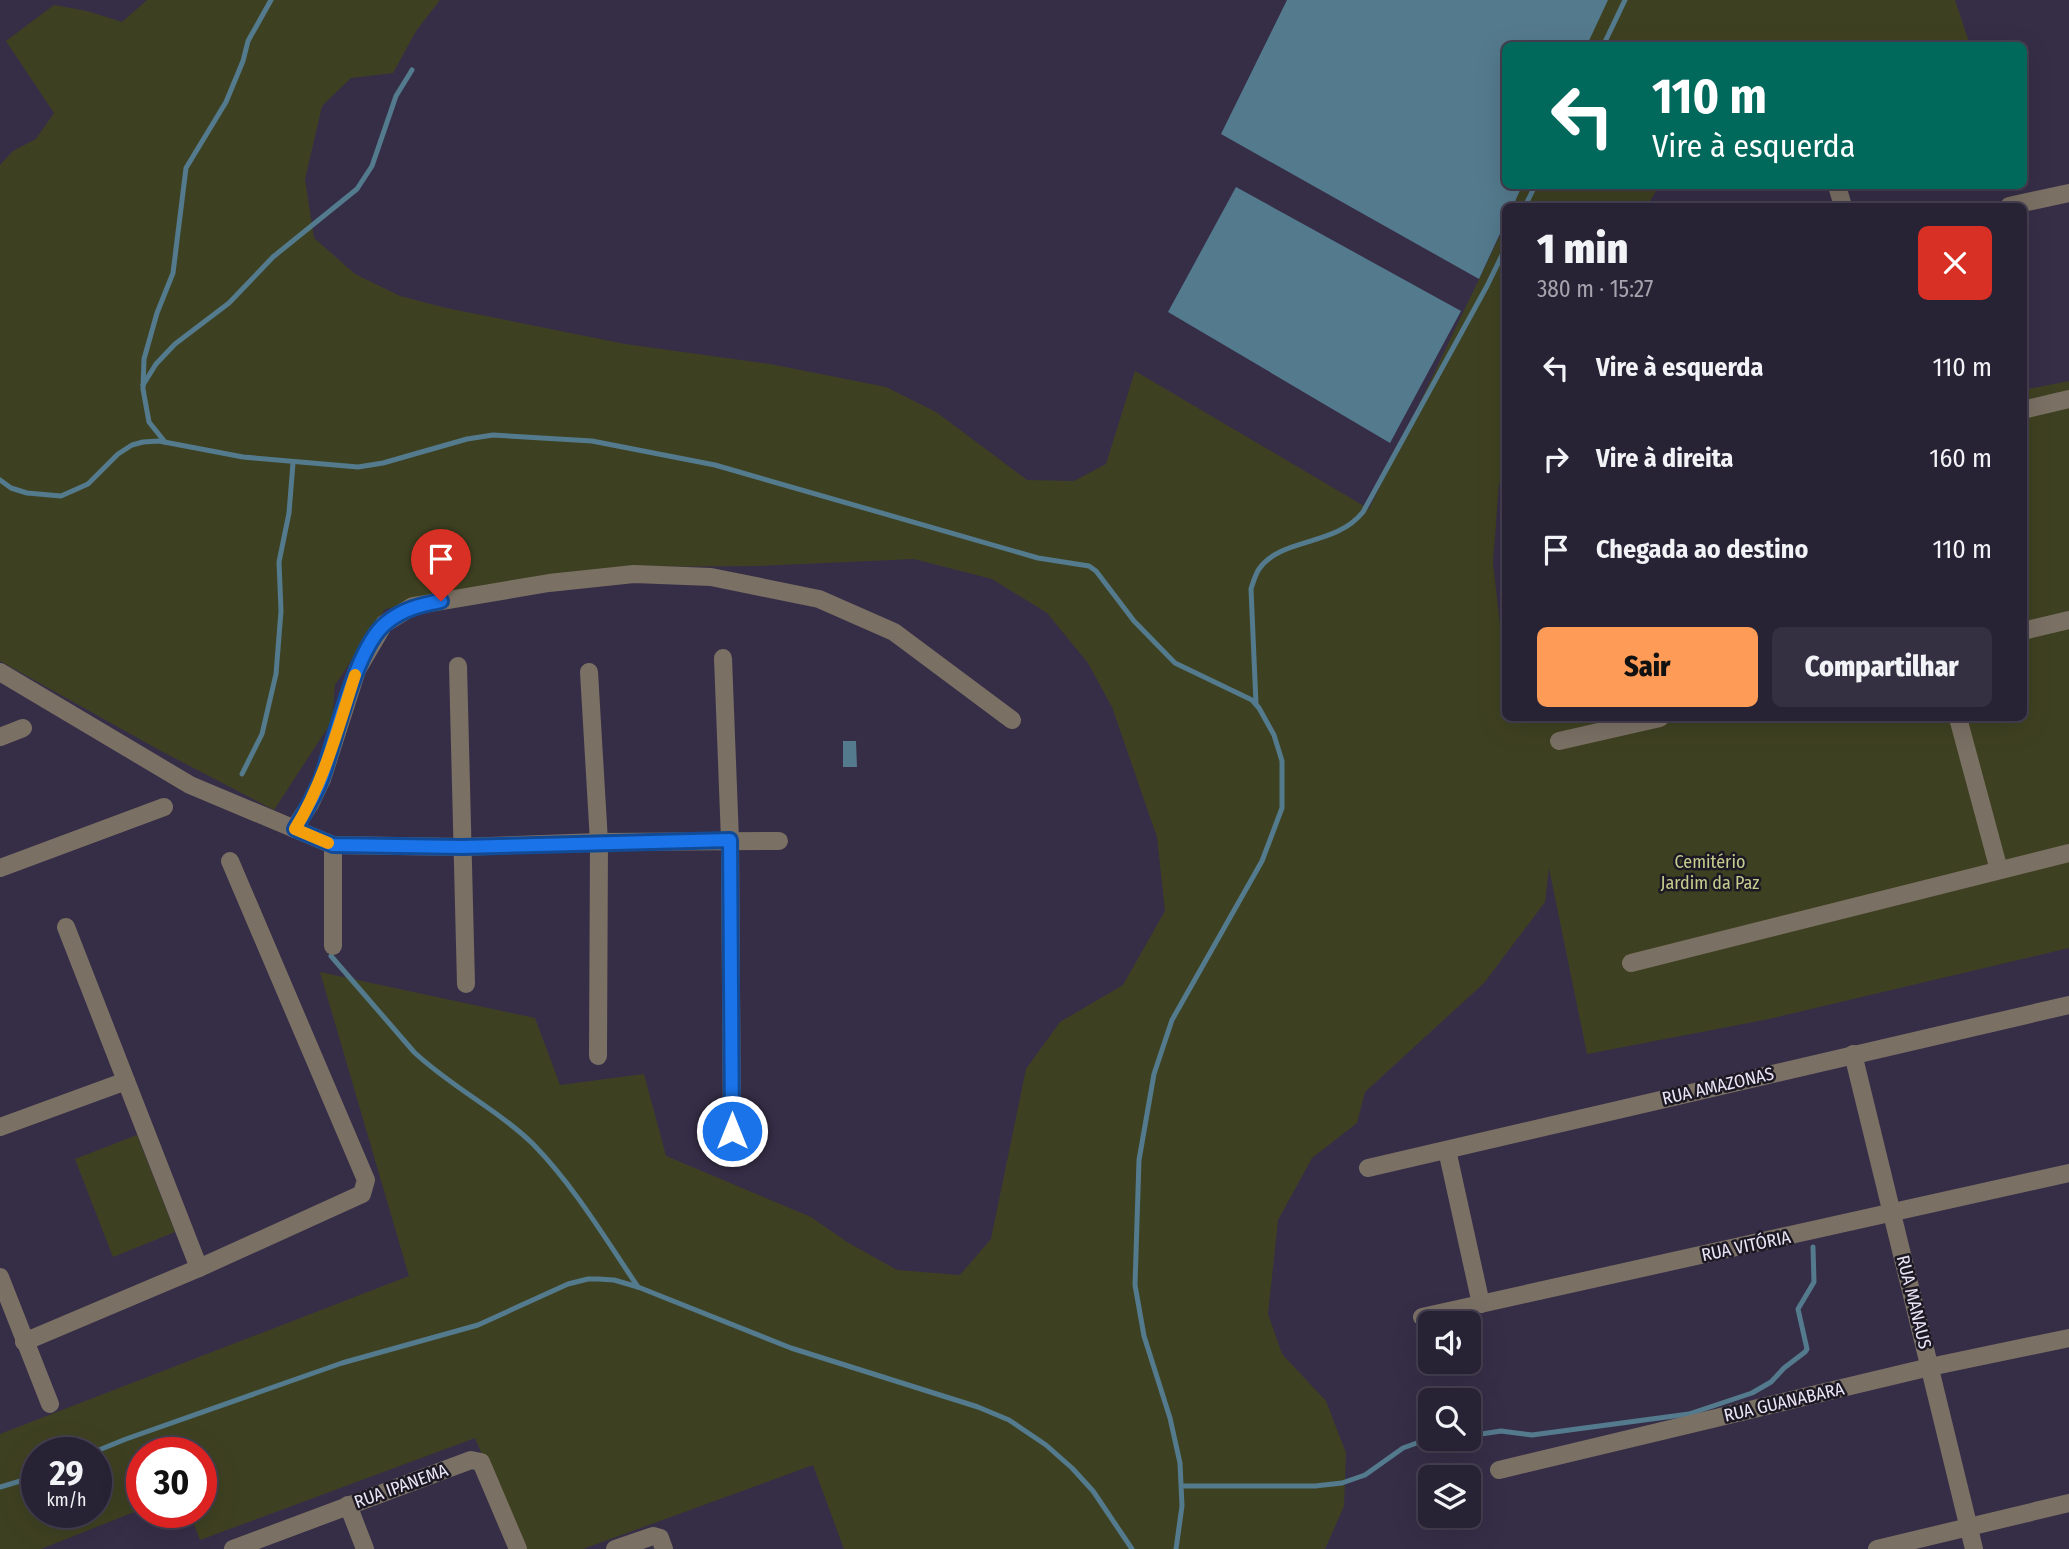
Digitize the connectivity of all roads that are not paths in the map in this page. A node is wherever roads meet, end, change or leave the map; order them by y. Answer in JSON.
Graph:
{"nodes":[{"id":1,"x":2069,"y":193,"type":"edge"},
{"id":2,"x":2023,"y":203,"type":"edge"},
{"id":3,"x":2069,"y":399,"type":"edge"},
{"id":4,"x":2027,"y":409,"type":"edge"},
{"id":5,"x":2069,"y":620,"type":"edge"},
{"id":6,"x":2027,"y":630,"type":"edge"},
{"id":7,"x":723,"y":659,"type":"dead end"},
{"id":8,"x":458,"y":666,"type":"dead end"},
{"id":9,"x":0,"y":672,"type":"edge"},
{"id":10,"x":589,"y":672,"type":"dead end"},
{"id":11,"x":1012,"y":720,"type":"dead end"},
{"id":12,"x":1647,"y":721,"type":"edge"},
{"id":13,"x":1962,"y":721,"type":"edge"},
{"id":14,"x":23,"y":728,"type":"dead end"},
{"id":15,"x":0,"y":737,"type":"edge"},
{"id":16,"x":1559,"y":741,"type":"dead end"},
{"id":17,"x":164,"y":807,"type":"dead end"},
{"id":18,"x":295,"y":829,"type":"junction"},
{"id":19,"x":730,"y":840,"type":"junction"},
{"id":20,"x":779,"y":841,"type":"dead end"},
{"id":21,"x":599,"y":842,"type":"junction"},
{"id":22,"x":333,"y":845,"type":"junction"},
{"id":23,"x":462,"y":847,"type":"junction"},
{"id":24,"x":2069,"y":853,"type":"edge"},
{"id":25,"x":230,"y":861,"type":"dead end"},
{"id":26,"x":0,"y":868,"type":"edge"},
{"id":27,"x":1999,"y":870,"type":"junction"},
{"id":28,"x":66,"y":927,"type":"dead end"},
{"id":29,"x":333,"y":946,"type":"dead end"},
{"id":30,"x":1631,"y":963,"type":"dead end"},
{"id":31,"x":466,"y":984,"type":"dead end"},
{"id":32,"x":2069,"y":1005,"type":"edge"},
{"id":33,"x":1853,"y":1055,"type":"junction"},
{"id":34,"x":598,"y":1056,"type":"dead end"},
{"id":35,"x":126,"y":1081,"type":"junction"},
{"id":36,"x":0,"y":1127,"type":"edge"},
{"id":37,"x":732,"y":1131,"type":"dead end"},
{"id":38,"x":1447,"y":1150,"type":"junction"},
{"id":39,"x":1368,"y":1168,"type":"dead end"},
{"id":40,"x":2069,"y":1173,"type":"edge"},
{"id":41,"x":1892,"y":1214,"type":"junction"},
{"id":42,"x":199,"y":1268,"type":"junction"},
{"id":43,"x":0,"y":1277,"type":"edge"},
{"id":44,"x":1481,"y":1304,"type":"junction"},
{"id":45,"x":1449,"y":1311,"type":"edge"},
{"id":46,"x":2069,"y":1338,"type":"edge"},
{"id":47,"x":24,"y":1342,"type":"junction"},
{"id":48,"x":1930,"y":1367,"type":"junction"},
{"id":49,"x":50,"y":1404,"type":"dead end"},
{"id":50,"x":1499,"y":1470,"type":"dead end"},
{"id":51,"x":2069,"y":1503,"type":"edge"},
{"id":52,"x":348,"y":1505,"type":"junction"},
{"id":53,"x":1969,"y":1527,"type":"junction"},
{"id":54,"x":233,"y":1549,"type":"edge"},
{"id":55,"x":365,"y":1549,"type":"edge"},
{"id":56,"x":518,"y":1549,"type":"edge"},
{"id":57,"x":615,"y":1549,"type":"edge"},
{"id":58,"x":664,"y":1549,"type":"edge"},
{"id":59,"x":1877,"y":1549,"type":"edge"},
{"id":60,"x":1974,"y":1549,"type":"edge"}],
"edges":[{"from":1,"to":2,"type":"street"},
{"from":3,"to":4,"type":"street"},
{"from":5,"to":6,"type":"street"},
{"from":7,"to":19,"type":"street"},
{"from":8,"to":23,"type":"street"},
{"from":9,"to":18,"type":"street"},
{"from":10,"to":21,"type":"street"},
{"from":11,"to":18,"type":"street"},
{"from":12,"to":16,"type":"street"},
{"from":13,"to":27,"type":"street"},
{"from":14,"to":15,"type":"street"},
{"from":17,"to":26,"type":"street"},
{"from":18,"to":22,"type":"street"},
{"from":19,"to":20,"type":"street"},
{"from":19,"to":21,"type":"street"},
{"from":19,"to":37,"type":"street"},
{"from":21,"to":23,"type":"street"},
{"from":21,"to":34,"type":"street"},
{"from":22,"to":23,"type":"street"},
{"from":22,"to":29,"type":"street"},
{"from":23,"to":31,"type":"street"},
{"from":24,"to":27,"type":"street"},
{"from":25,"to":42,"type":"street"},
{"from":27,"to":30,"type":"street"},
{"from":28,"to":35,"type":"street"},
{"from":32,"to":33,"type":"street","name":"RUA AMAZONAS"},
{"from":33,"to":38,"type":"street","name":"RUA AMAZONAS"},
{"from":33,"to":41,"type":"street","name":"RUA MANAUS"},
{"from":35,"to":36,"type":"street"},
{"from":35,"to":42,"type":"street"},
{"from":38,"to":39,"type":"street","name":"RUA AMAZONAS"},
{"from":38,"to":44,"type":"street"},
{"from":40,"to":41,"type":"street","name":"RUA VITÓRIA"},
{"from":41,"to":44,"type":"street","name":"RUA VITÓRIA"},
{"from":41,"to":48,"type":"street","name":"RUA MANAUS"},
{"from":42,"to":47,"type":"street"},
{"from":43,"to":47,"type":"street"},
{"from":44,"to":45,"type":"street","name":"RUA VITÓRIA"},
{"from":46,"to":48,"type":"street","name":"RUA GUANABARA"},
{"from":47,"to":49,"type":"street"},
{"from":48,"to":50,"type":"street","name":"RUA GUANABARA"},
{"from":48,"to":53,"type":"street","name":"RUA MANAUS"},
{"from":51,"to":53,"type":"street"},
{"from":52,"to":54,"type":"street","name":"RUA IPANEMA"},
{"from":52,"to":55,"type":"street"},
{"from":52,"to":56,"type":"street","name":"RUA IPANEMA"},
{"from":53,"to":59,"type":"street"},
{"from":53,"to":60,"type":"street","name":"RUA MANAUS"},
{"from":57,"to":58,"type":"street"}]}
